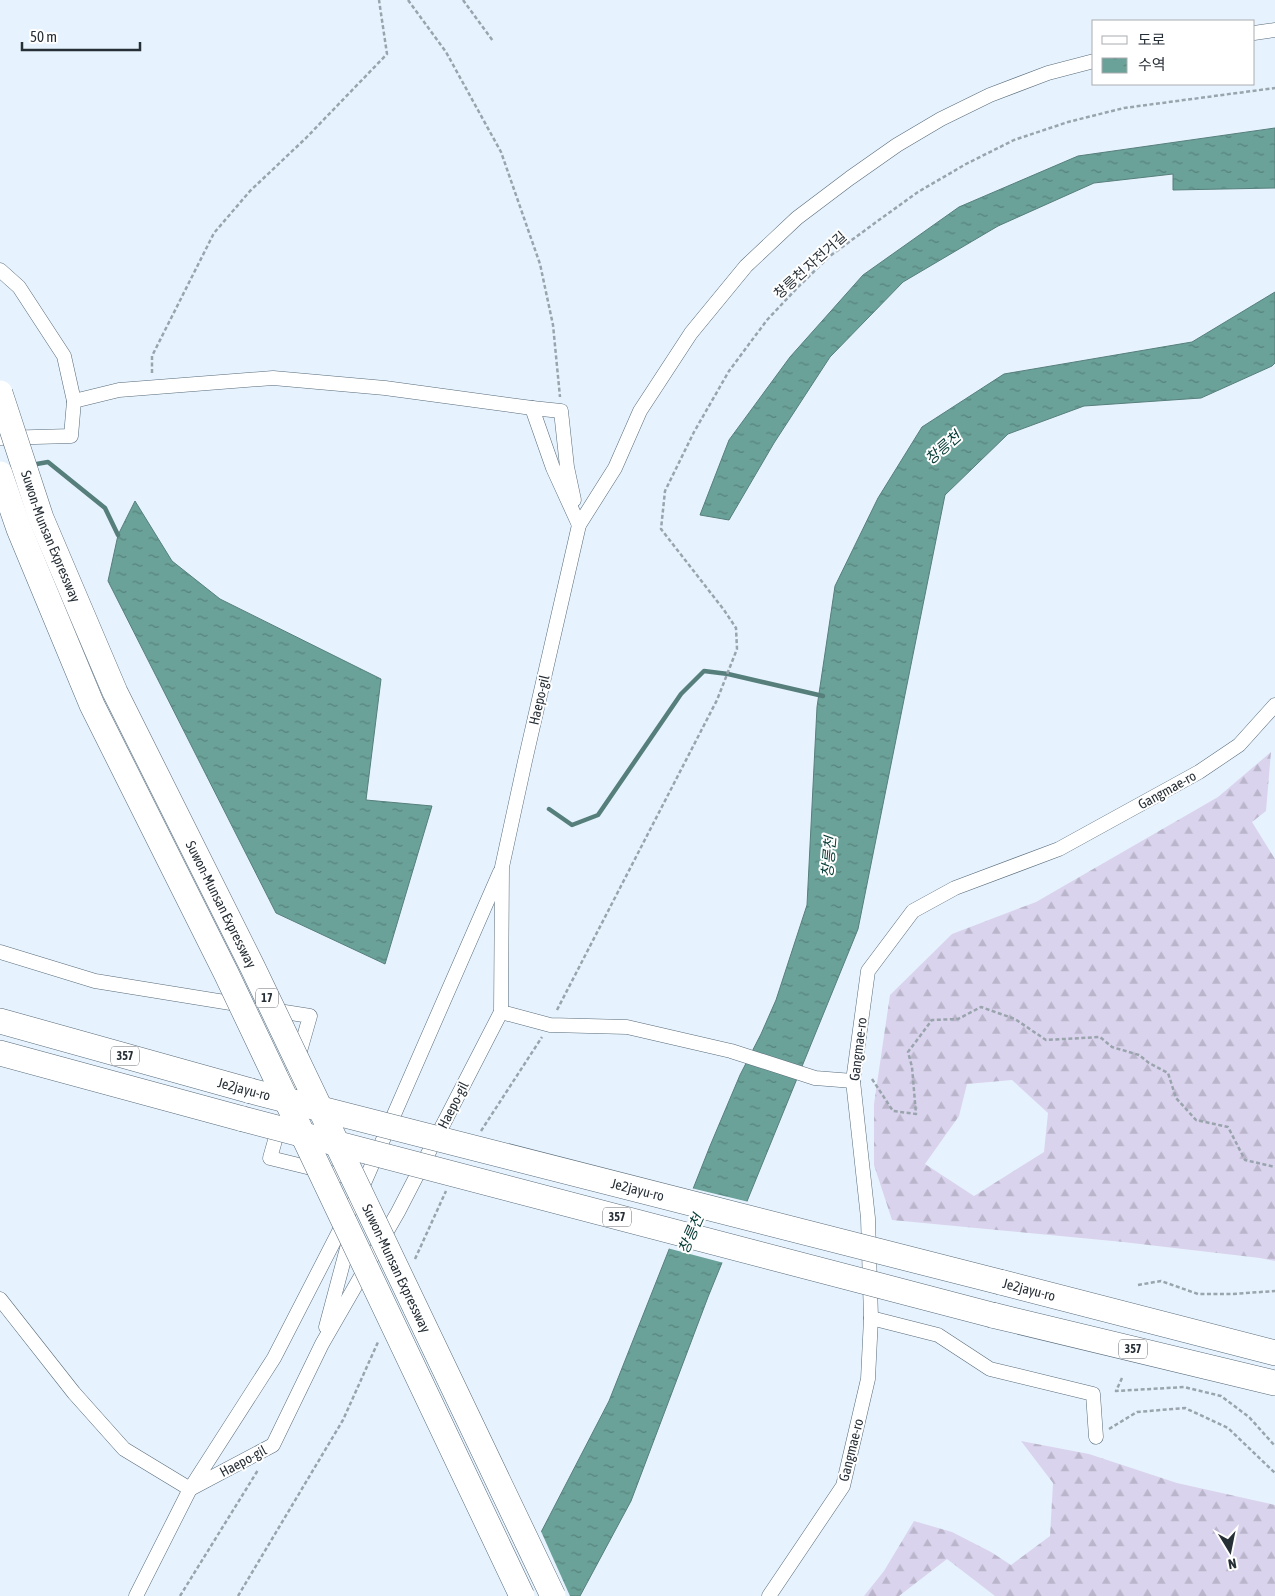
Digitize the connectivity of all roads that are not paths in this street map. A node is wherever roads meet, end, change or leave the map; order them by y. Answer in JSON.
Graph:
{"nodes":[{"id":1,"x":1275,"y":30,"type":"edge"},
{"id":2,"x":1255,"y":33,"type":"edge"},
{"id":3,"x":1092,"y":62,"type":"edge"},
{"id":4,"x":0,"y":270,"type":"edge"},
{"id":5,"x":0,"y":392,"type":"edge"},
{"id":6,"x":74,"y":401,"type":"junction"},
{"id":7,"x":532,"y":408,"type":"junction"},
{"id":8,"x":0,"y":438,"type":"edge"},
{"id":9,"x":0,"y":474,"type":"edge"},
{"id":10,"x":579,"y":525,"type":"junction"},
{"id":11,"x":1275,"y":705,"type":"edge"},
{"id":12,"x":502,"y":867,"type":"junction"},
{"id":13,"x":0,"y":952,"type":"edge"},
{"id":14,"x":500,"y":1012,"type":"junction"},
{"id":15,"x":0,"y":1021,"type":"edge"},
{"id":16,"x":0,"y":1053,"type":"edge"},
{"id":17,"x":853,"y":1081,"type":"junction"},
{"id":18,"x":365,"y":1181,"type":"junction"},
{"id":19,"x":0,"y":1299,"type":"edge"},
{"id":20,"x":871,"y":1318,"type":"junction"},
{"id":21,"x":322,"y":1344,"type":"junction"},
{"id":22,"x":1275,"y":1353,"type":"edge"},
{"id":23,"x":1275,"y":1383,"type":"edge"},
{"id":24,"x":1096,"y":1437,"type":"road end"},
{"id":25,"x":190,"y":1489,"type":"junction"},
{"id":26,"x":136,"y":1596,"type":"edge"},
{"id":27,"x":522,"y":1596,"type":"edge"},
{"id":28,"x":553,"y":1596,"type":"edge"},
{"id":29,"x":769,"y":1596,"type":"edge"}],
"edges":[{"from":1,"to":2,"type":"street"},
{"from":3,"to":10,"type":"street"},
{"from":4,"to":6,"type":"street"},
{"from":5,"to":28,"type":"highway","name":"Suwon-Munsan Expressway","number":"17","bridge":true},
{"from":6,"to":7,"type":"street"},
{"from":6,"to":8,"type":"street"},
{"from":7,"to":10,"type":"street"},
{"from":7,"to":10,"type":"street"},
{"from":9,"to":27,"type":"highway","name":"Suwon-Munsan Expressway","number":"17","bridge":true},
{"from":10,"to":12,"type":"street","name":"Haepo-gil"},
{"from":11,"to":17,"type":"street","name":"Gangmae-ro"},
{"from":12,"to":14,"type":"street","name":"Haepo-gil"},
{"from":12,"to":18,"type":"street"},
{"from":13,"to":18,"type":"street"},
{"from":14,"to":17,"type":"street"},
{"from":14,"to":21,"type":"street","name":"Haepo-gil"},
{"from":15,"to":22,"type":"highway","name":"Je2jayu-ro","number":"357","bridge":true},
{"from":16,"to":23,"type":"highway","number":"357","bridge":true},
{"from":17,"to":20,"type":"street","name":"Gangmae-ro"},
{"from":18,"to":21,"type":"street"},
{"from":18,"to":25,"type":"street"},
{"from":19,"to":25,"type":"street"},
{"from":20,"to":24,"type":"street"},
{"from":20,"to":29,"type":"street","name":"Gangmae-ro"},
{"from":21,"to":25,"type":"street","name":"Haepo-gil"},
{"from":25,"to":26,"type":"street"}]}
